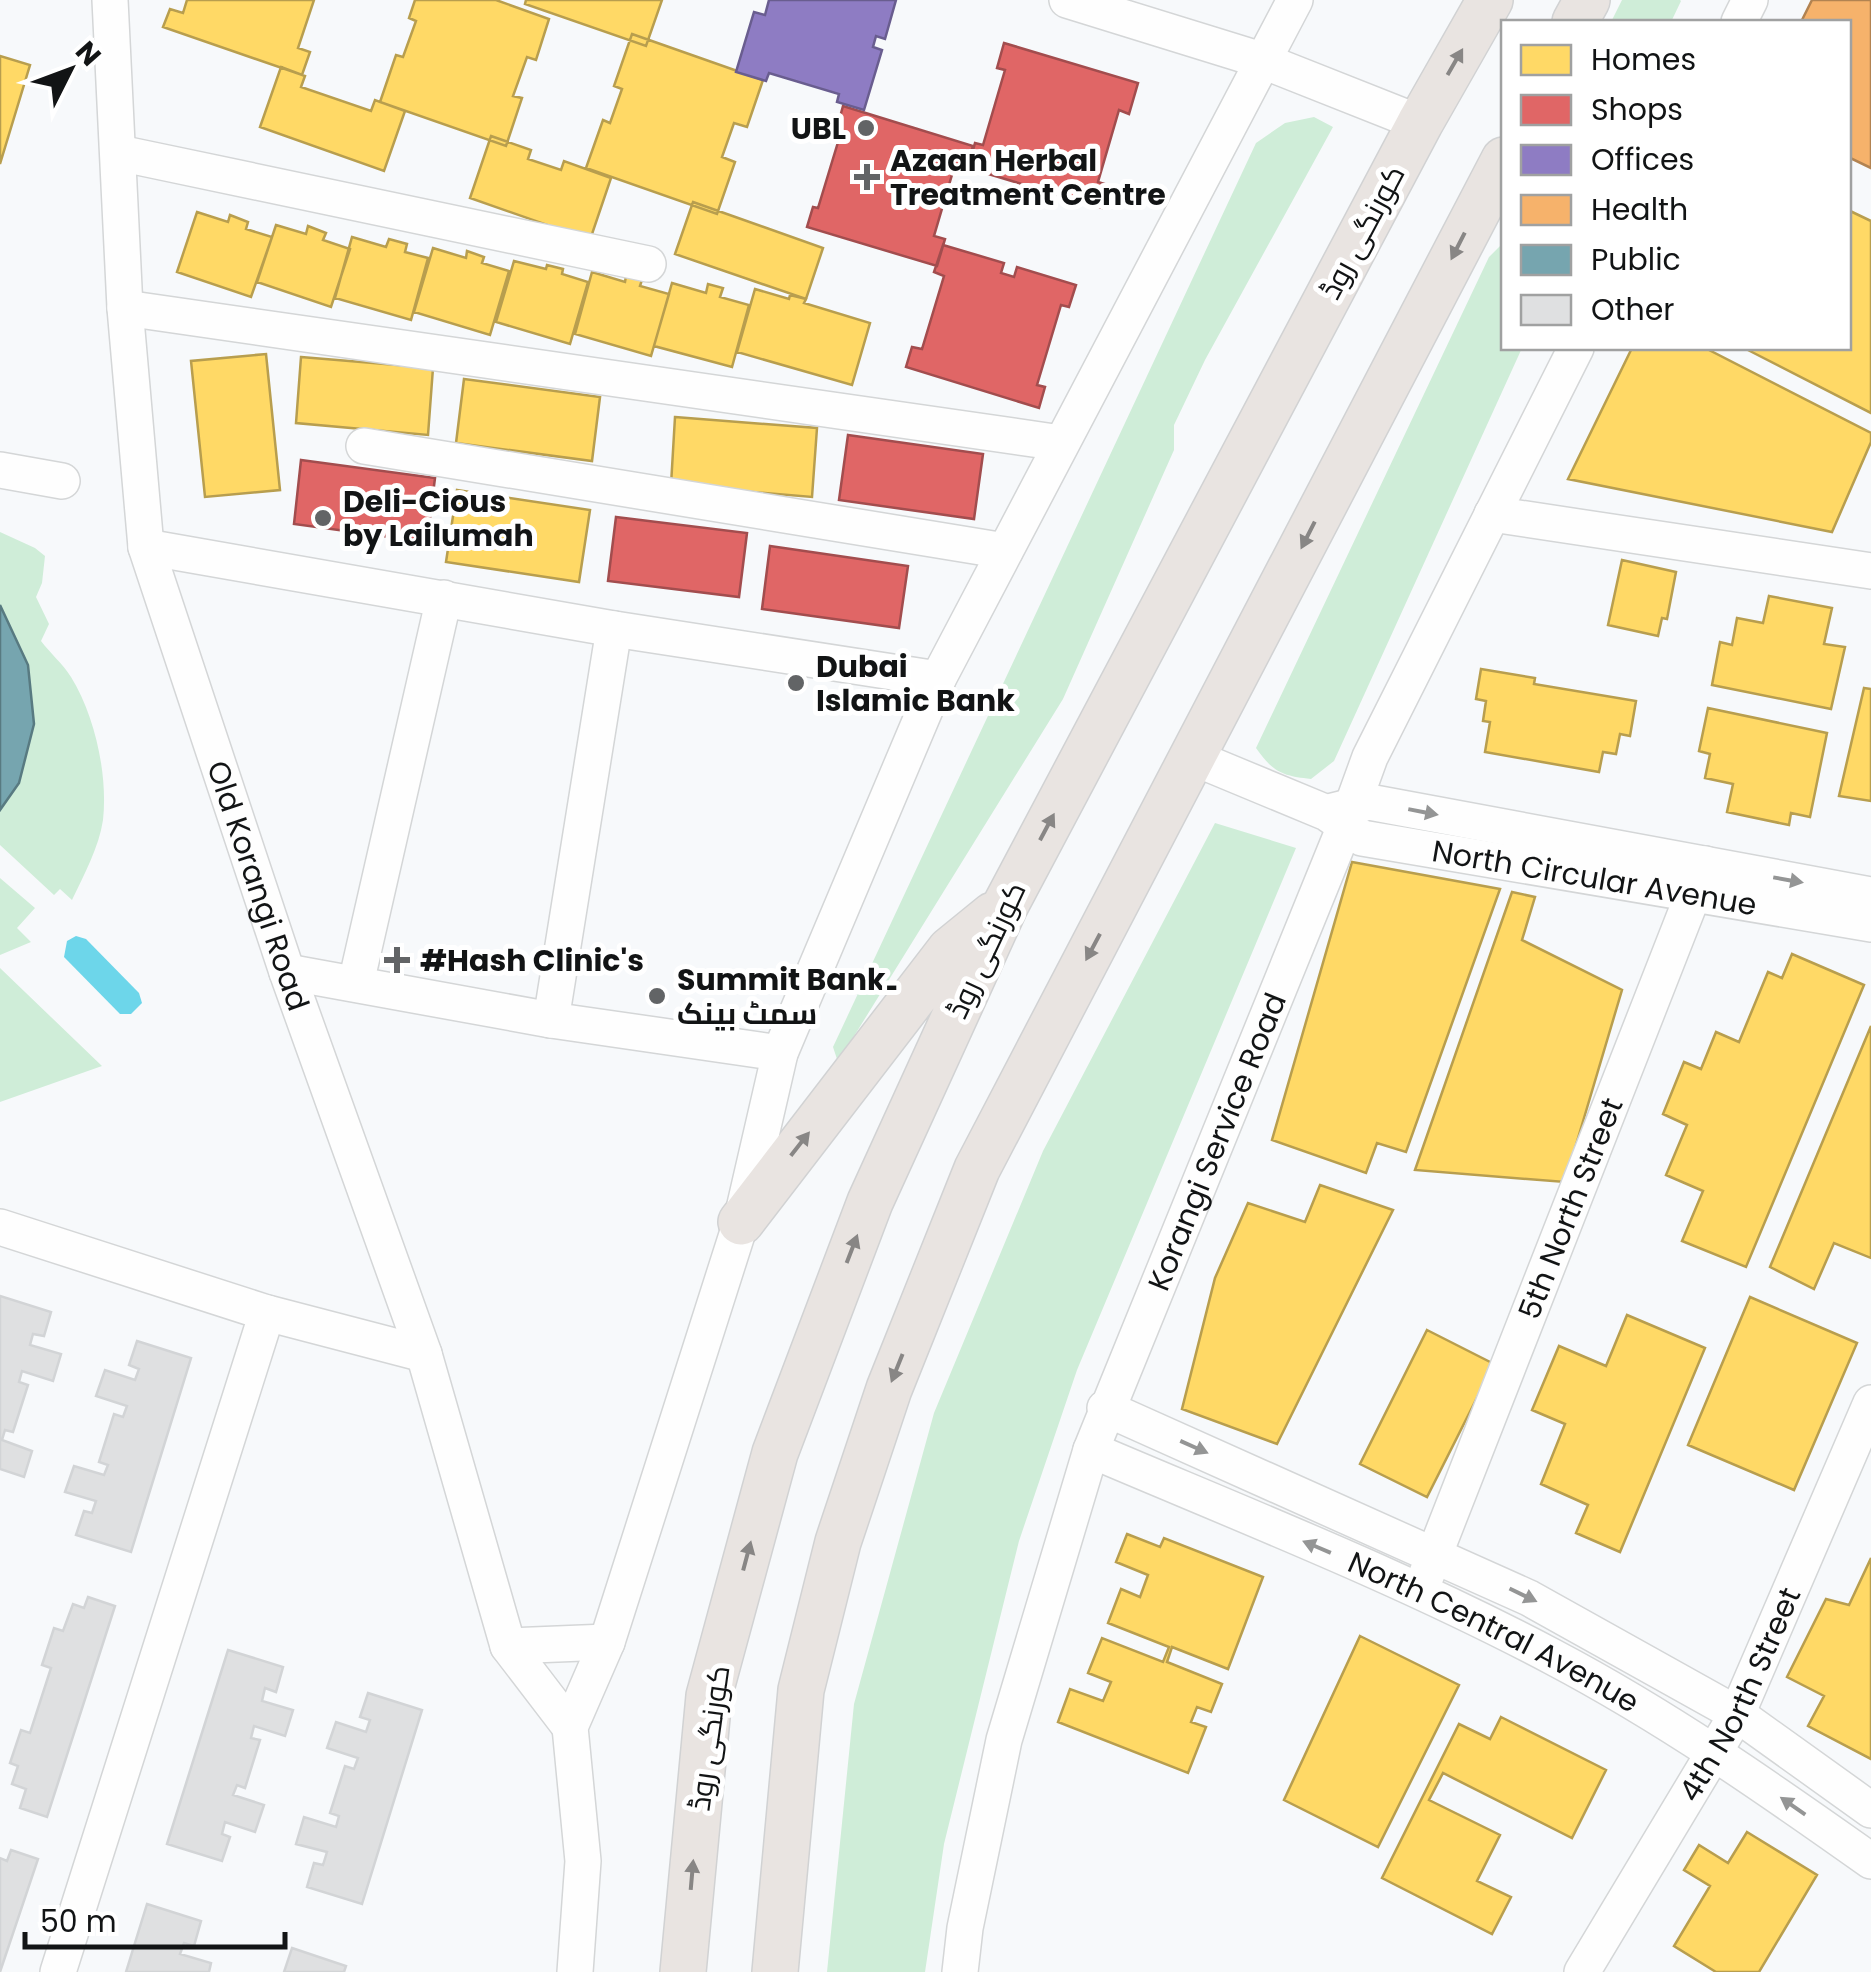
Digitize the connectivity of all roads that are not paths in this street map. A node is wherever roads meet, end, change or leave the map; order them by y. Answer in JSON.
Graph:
{"nodes":[{"id":1,"x":110,"y":0,"type":"edge"},
{"id":2,"x":1067,"y":0,"type":"edge"},
{"id":3,"x":1294,"y":0,"type":"edge"},
{"id":4,"x":1490,"y":0,"type":"edge"},
{"id":5,"x":1261,"y":60,"type":"junction"},
{"id":6,"x":1420,"y":124,"type":"junction"},
{"id":7,"x":119,"y":154,"type":"junction"},
{"id":8,"x":1501,"y":166,"type":"edge"},
{"id":9,"x":648,"y":264,"type":"dead end"},
{"id":10,"x":125,"y":308,"type":"junction"},
{"id":11,"x":1575,"y":350,"type":"edge"},
{"id":12,"x":1061,"y":443,"type":"junction"},
{"id":13,"x":364,"y":446,"type":"dead end"},
{"id":14,"x":0,"y":470,"type":"edge"},
{"id":15,"x":62,"y":482,"type":"dead end"},
{"id":16,"x":1492,"y":514,"type":"junction"},
{"id":17,"x":146,"y":547,"type":"junction"},
{"id":18,"x":1005,"y":551,"type":"junction"},
{"id":19,"x":1871,"y":571,"type":"edge"},
{"id":20,"x":444,"y":598,"type":"junction"},
{"id":21,"x":614,"y":629,"type":"junction"},
{"id":22,"x":938,"y":679,"type":"junction"},
{"id":23,"x":1192,"y":757,"type":"junction"},
{"id":24,"x":1342,"y":815,"type":"junction"},
{"id":25,"x":1700,"y":878,"type":"junction"},
{"id":26,"x":1871,"y":894,"type":"edge"},
{"id":27,"x":1004,"y":906,"type":"junction"},
{"id":28,"x":1871,"y":924,"type":"edge"},
{"id":29,"x":287,"y":972,"type":"junction"},
{"id":30,"x":356,"y":984,"type":"junction"},
{"id":31,"x":551,"y":1020,"type":"junction"},
{"id":32,"x":780,"y":1053,"type":"junction"},
{"id":33,"x":741,"y":1222,"type":"junction"},
{"id":34,"x":0,"y":1227,"type":"edge"},
{"id":35,"x":267,"y":1313,"type":"junction"},
{"id":36,"x":424,"y":1354,"type":"junction"},
{"id":37,"x":1871,"y":1403,"type":"edge"},
{"id":38,"x":1105,"y":1408,"type":"junction"},
{"id":39,"x":1090,"y":1450,"type":"junction"},
{"id":40,"x":1435,"y":1554,"type":"junction"},
{"id":41,"x":1420,"y":1591,"type":"junction"},
{"id":42,"x":607,"y":1642,"type":"junction"},
{"id":43,"x":508,"y":1646,"type":"junction"},
{"id":44,"x":1737,"y":1714,"type":"junction"},
{"id":45,"x":570,"y":1727,"type":"junction"},
{"id":46,"x":1715,"y":1751,"type":"junction"},
{"id":47,"x":1871,"y":1810,"type":"edge"},
{"id":48,"x":1871,"y":1861,"type":"edge"},
{"id":49,"x":58,"y":1972,"type":"edge"},
{"id":50,"x":575,"y":1972,"type":"edge"},
{"id":51,"x":683,"y":1972,"type":"edge"},
{"id":52,"x":774,"y":1972,"type":"edge"},
{"id":53,"x":960,"y":1972,"type":"edge"},
{"id":54,"x":1582,"y":1972,"type":"edge"}],
"edges":[{"from":1,"to":7,"type":"street","name":"Old Korangi Road"},
{"from":2,"to":5,"type":"street"},
{"from":3,"to":5,"type":"street"},
{"from":6,"to":4,"type":"main road","name":"کورنگی روڈ","one_way":true},
{"from":5,"to":6,"type":"street"},
{"from":5,"to":12,"type":"street"},
{"from":27,"to":6,"type":"main road","name":"کورنگی روڈ","one_way":true},
{"from":7,"to":9,"type":"street"},
{"from":7,"to":10,"type":"street","name":"Old Korangi Road"},
{"from":8,"to":23,"type":"main road","one_way":true},
{"from":10,"to":12,"type":"street"},
{"from":10,"to":17,"type":"street","name":"Old Korangi Road"},
{"from":11,"to":16,"type":"street","name":"Korangi Service Road"},
{"from":12,"to":18,"type":"street"},
{"from":13,"to":18,"type":"street"},
{"from":14,"to":15,"type":"street"},
{"from":16,"to":19,"type":"street"},
{"from":16,"to":24,"type":"street","name":"Korangi Service Road"},
{"from":17,"to":20,"type":"street"},
{"from":17,"to":29,"type":"street","name":"Old Korangi Road"},
{"from":18,"to":22,"type":"street"},
{"from":20,"to":21,"type":"street"},
{"from":20,"to":30,"type":"street"},
{"from":21,"to":22,"type":"street"},
{"from":21,"to":31,"type":"street"},
{"from":22,"to":32,"type":"street"},
{"from":23,"to":24,"type":"street","name":"North Circular Avenue"},
{"from":23,"to":52,"type":"main road","one_way":true},
{"from":24,"to":25,"type":"street","name":"North Circular Avenue"},
{"from":24,"to":38,"type":"street","name":"Korangi Service Road"},
{"from":25,"to":26,"type":"street","name":"North Circular Avenue","one_way":true},
{"from":25,"to":28,"type":"street","name":"North Circular Avenue"},
{"from":25,"to":40,"type":"street","name":"5th North Street"},
{"from":33,"to":27,"type":"main road","one_way":true},
{"from":51,"to":27,"type":"main road","name":"کورنگی روڈ","one_way":true},
{"from":29,"to":30,"type":"street"},
{"from":29,"to":36,"type":"street","name":"Old Korangi Road"},
{"from":30,"to":31,"type":"street"},
{"from":31,"to":32,"type":"street"},
{"from":32,"to":33,"type":"street"},
{"from":33,"to":42,"type":"street"},
{"from":34,"to":35,"type":"street"},
{"from":35,"to":36,"type":"street"},
{"from":35,"to":49,"type":"street"},
{"from":36,"to":43,"type":"street","name":"Old Korangi Road"},
{"from":37,"to":44,"type":"street","name":"4th North Street"},
{"from":38,"to":39,"type":"street","name":"Korangi Service Road"},
{"from":38,"to":40,"type":"street","name":"North Central Avenue","one_way":true},
{"from":41,"to":39,"type":"street","name":"North Central Avenue","one_way":true},
{"from":39,"to":53,"type":"street","name":"Korangi Service Road"},
{"from":40,"to":41,"type":"street","name":"5th North Street"},
{"from":40,"to":44,"type":"street","name":"North Central Avenue","one_way":true},
{"from":41,"to":46,"type":"street","name":"North Central Avenue"},
{"from":42,"to":43,"type":"street"},
{"from":42,"to":45,"type":"street"},
{"from":43,"to":45,"type":"street","name":"Old Korangi Road"},
{"from":44,"to":46,"type":"street","name":"4th North Street"},
{"from":44,"to":47,"type":"street","name":"North Central Avenue"},
{"from":45,"to":50,"type":"street"},
{"from":48,"to":46,"type":"street","name":"North Central Avenue","one_way":true},
{"from":46,"to":54,"type":"street","name":"4th North Street"}]}
